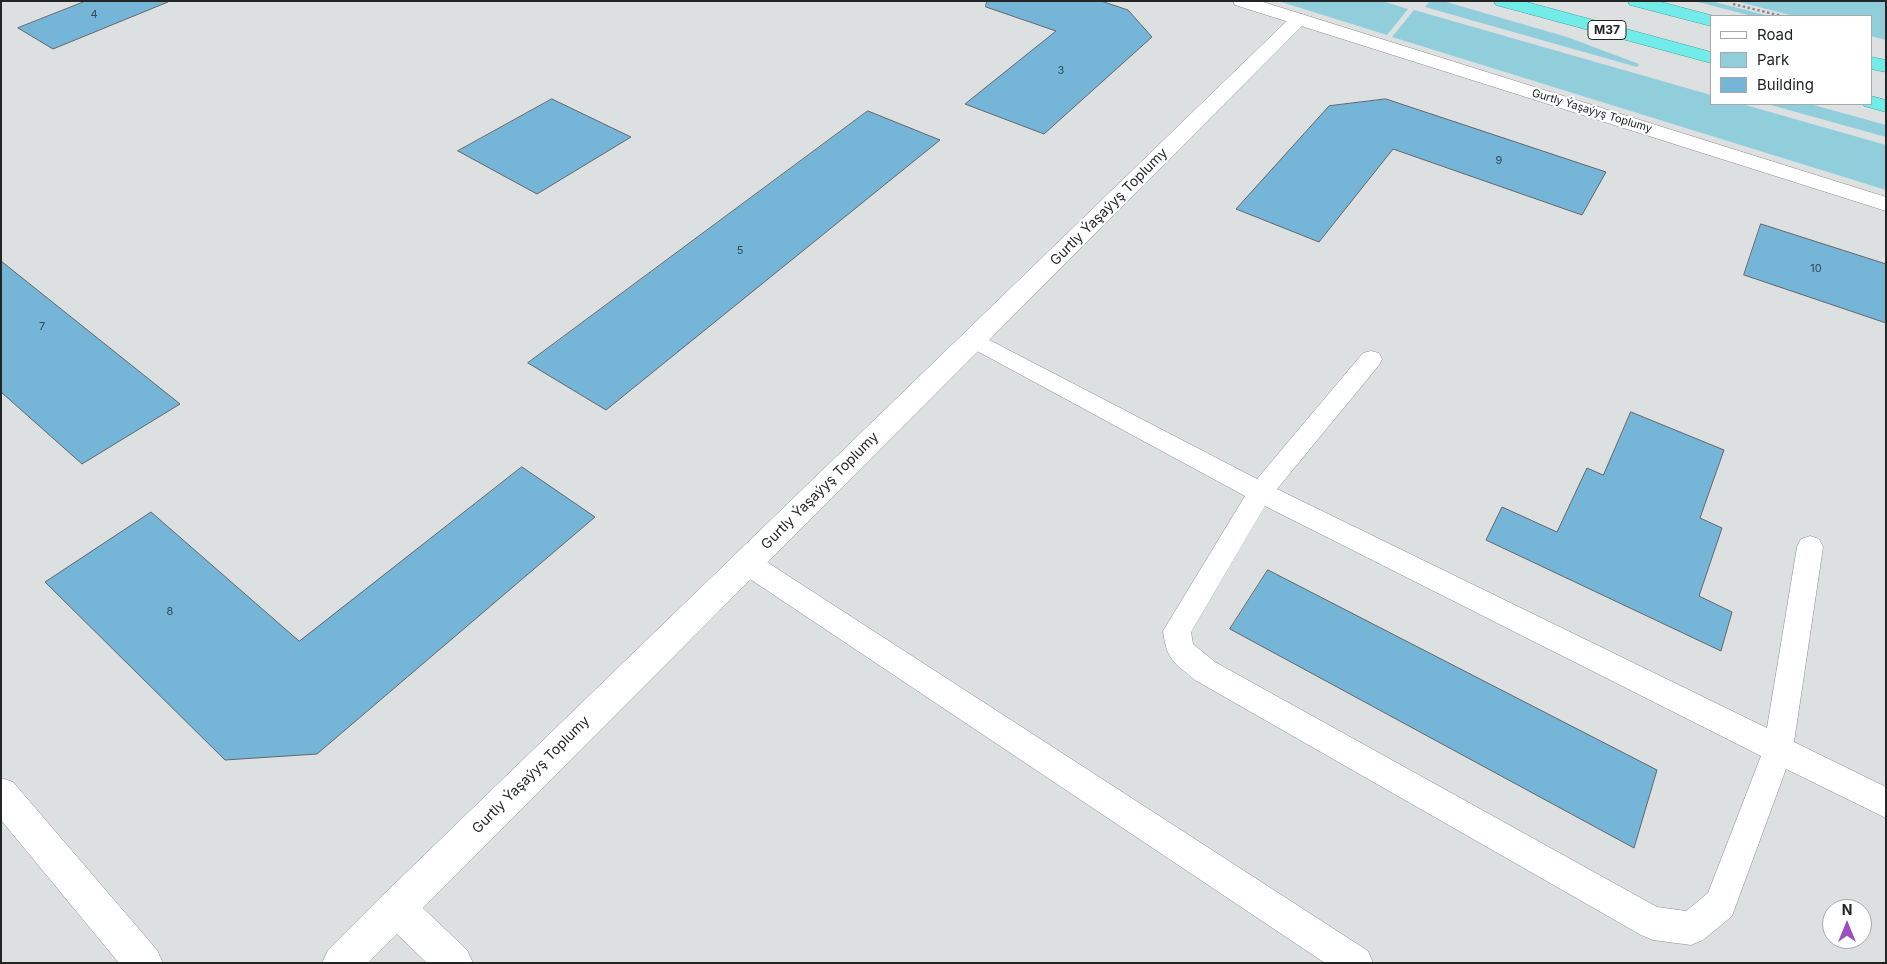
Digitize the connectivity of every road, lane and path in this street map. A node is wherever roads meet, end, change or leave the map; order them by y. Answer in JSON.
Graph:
{"nodes":[{"id":1,"x":1241,"y":1,"type":"edge"},
{"id":2,"x":1502,"y":1,"type":"edge"},
{"id":3,"x":1636,"y":1,"type":"edge"},
{"id":4,"x":1731,"y":3,"type":"dead end"},
{"id":5,"x":1778,"y":15,"type":"edge"},
{"id":6,"x":1299,"y":19,"type":"junction"},
{"id":7,"x":1710,"y":21,"type":"edge"},
{"id":8,"x":1710,"y":58,"type":"edge"},
{"id":9,"x":1872,"y":63,"type":"edge"},
{"id":10,"x":1886,"y":66,"type":"edge"},
{"id":11,"x":1872,"y":102,"type":"edge"},
{"id":12,"x":1886,"y":106,"type":"edge"},
{"id":13,"x":1886,"y":204,"type":"edge"},
{"id":14,"x":974,"y":340,"type":"junction"},
{"id":15,"x":1371,"y":359,"type":"dead end"},
{"id":16,"x":1260,"y":492,"type":"junction"},
{"id":17,"x":1810,"y":547,"type":"dead end"},
{"id":18,"x":747,"y":563,"type":"junction"},
{"id":19,"x":1778,"y":750,"type":"junction"},
{"id":20,"x":1,"y":794,"type":"edge"},
{"id":21,"x":1886,"y":803,"type":"edge"},
{"id":22,"x":396,"y":908,"type":"junction"},
{"id":23,"x":144,"y":963,"type":"edge"},
{"id":24,"x":341,"y":963,"type":"edge"},
{"id":25,"x":454,"y":963,"type":"edge"},
{"id":26,"x":1356,"y":963,"type":"edge"}],
"edges":[{"from":1,"to":6,"type":"street","name":"Gurtly Ýaşaýyş Toplumy"},
{"from":2,"to":8,"type":"highway","number":"M37"},
{"from":3,"to":7,"type":"highway"},
{"from":4,"to":5,"type":"path"},
{"from":6,"to":13,"type":"street","name":"Gurtly Ýaşaýyş Toplumy"},
{"from":6,"to":14,"type":"street","name":"Gurtly Ýaşaýyş Toplumy"},
{"from":9,"to":10,"type":"highway"},
{"from":11,"to":12,"type":"highway"},
{"from":14,"to":16,"type":"lane"},
{"from":14,"to":18,"type":"street","name":"Gurtly Ýaşaýyş Toplumy"},
{"from":15,"to":16,"type":"lane"},
{"from":16,"to":19,"type":"lane"},
{"from":16,"to":19,"type":"lane"},
{"from":17,"to":19,"type":"lane"},
{"from":18,"to":22,"type":"street","name":"Gurtly Ýaşaýyş Toplumy"},
{"from":18,"to":26,"type":"lane"},
{"from":19,"to":21,"type":"lane"},
{"from":20,"to":23,"type":"street"},
{"from":22,"to":24,"type":"street","name":"Gurtly Ýaşaýyş Toplumy"},
{"from":22,"to":25,"type":"street"}]}
